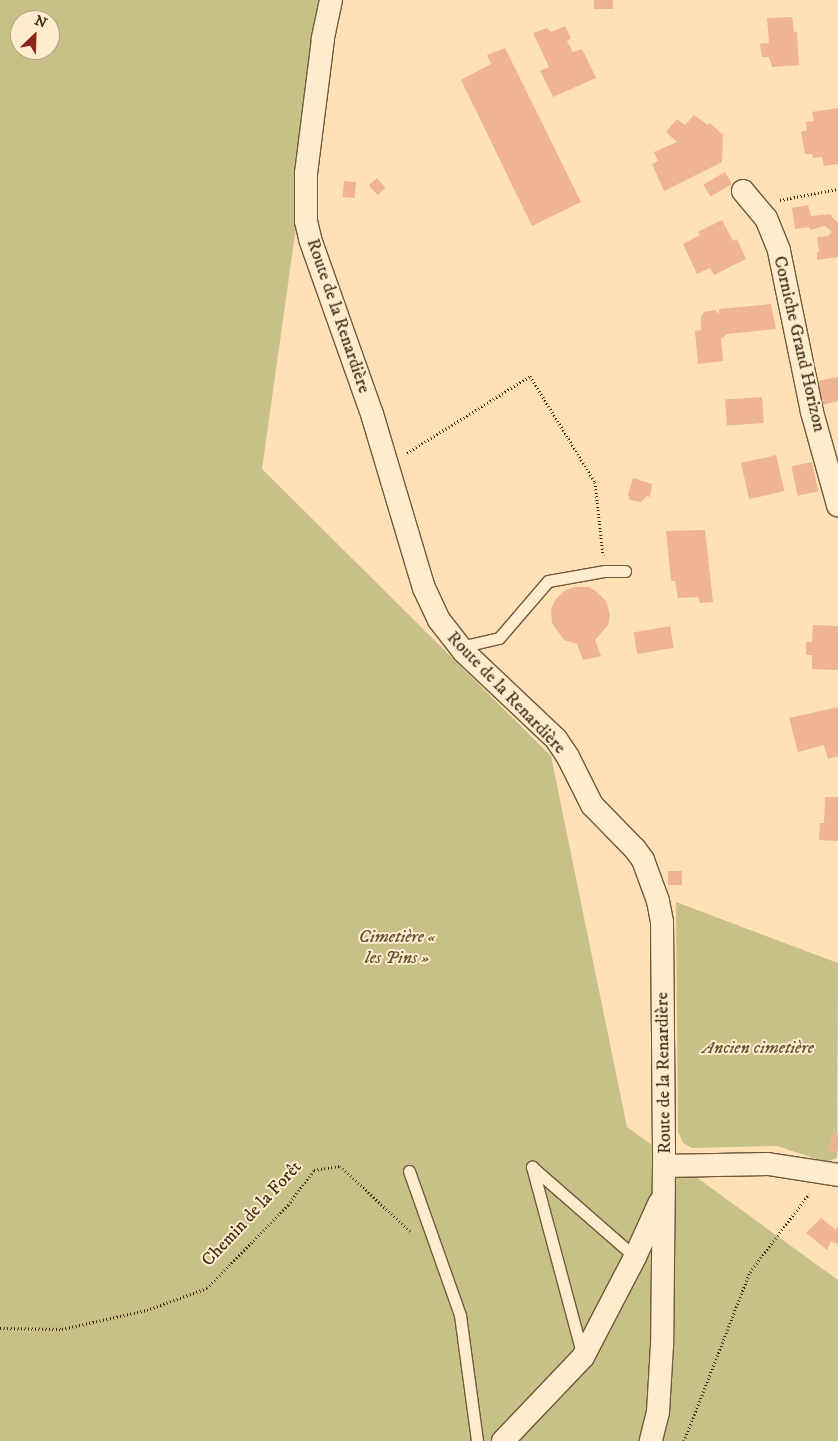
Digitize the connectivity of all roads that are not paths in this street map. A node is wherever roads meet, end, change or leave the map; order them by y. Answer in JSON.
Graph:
{"nodes":[{"id":1,"x":331,"y":0,"type":"edge"},
{"id":2,"x":749,"y":198,"type":"road end"},
{"id":3,"x":838,"y":505,"type":"edge"},
{"id":4,"x":625,"y":571,"type":"dead end"},
{"id":5,"x":460,"y":647,"type":"junction"},
{"id":6,"x":664,"y":1166,"type":"junction"},
{"id":7,"x":409,"y":1171,"type":"dead end"},
{"id":8,"x":830,"y":1174,"type":"edge"},
{"id":9,"x":664,"y":1193,"type":"junction"},
{"id":10,"x":635,"y":1257,"type":"junction"},
{"id":11,"x":583,"y":1357,"type":"junction"},
{"id":12,"x":477,"y":1441,"type":"edge"},
{"id":13,"x":502,"y":1441,"type":"edge"},
{"id":14,"x":651,"y":1441,"type":"edge"}],
"edges":[{"from":1,"to":5,"type":"street","name":"Route de la Renardière"},
{"from":2,"to":3,"type":"street","name":"Corniche Grand Horizon"},
{"from":4,"to":5,"type":"lane"},
{"from":5,"to":6,"type":"street","name":"Route de la Renardière"},
{"from":6,"to":8,"type":"street"},
{"from":6,"to":9,"type":"street","name":"Route de la Renardière"},
{"from":7,"to":12,"type":"lane"},
{"from":9,"to":10,"type":"street"},
{"from":9,"to":14,"type":"street","name":"Route de la Renardière"},
{"from":10,"to":11,"type":"street"},
{"from":10,"to":11,"type":"lane"},
{"from":11,"to":13,"type":"street"}]}
